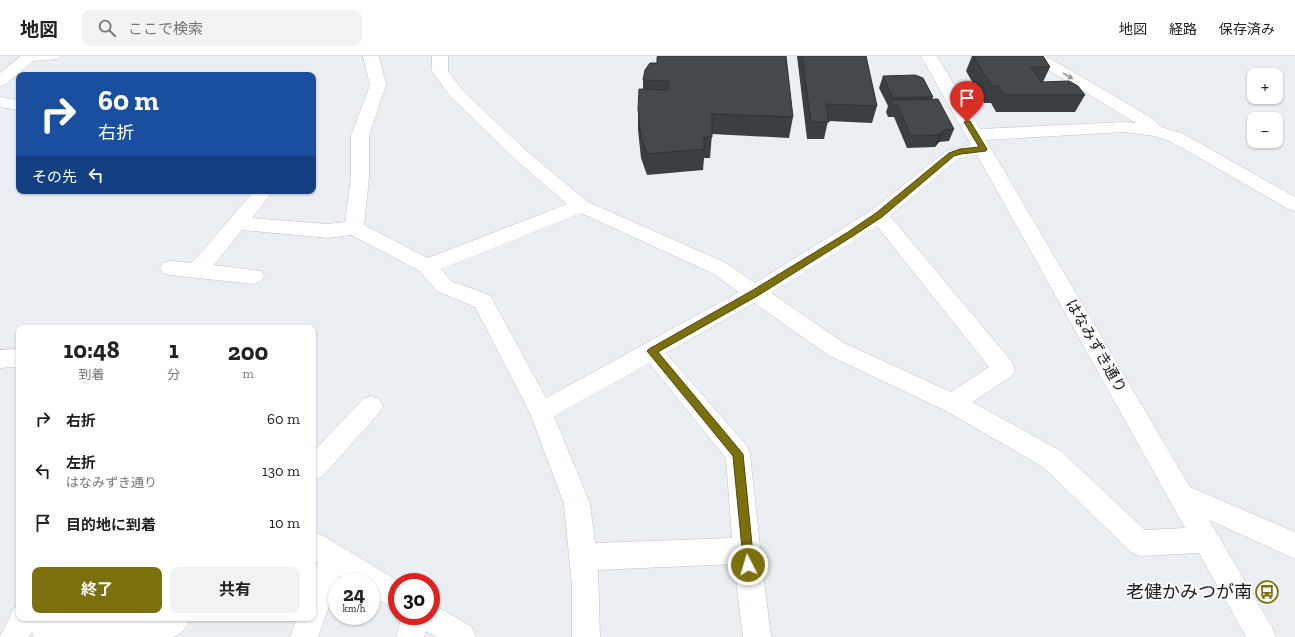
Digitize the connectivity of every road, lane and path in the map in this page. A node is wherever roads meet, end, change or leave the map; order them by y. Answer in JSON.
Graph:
{"nodes":[{"id":1,"x":54,"y":56,"type":"edge"},
{"id":2,"x":371,"y":56,"type":"edge"},
{"id":3,"x":440,"y":56,"type":"edge"},
{"id":4,"x":929,"y":56,"type":"edge"},
{"id":5,"x":1035,"y":56,"type":"edge"},
{"id":6,"x":30,"y":57,"type":"edge"},
{"id":7,"x":0,"y":81,"type":"edge"},
{"id":8,"x":0,"y":102,"type":"edge"},
{"id":9,"x":16,"y":105,"type":"edge"},
{"id":10,"x":1156,"y":131,"type":"junction"},
{"id":11,"x":979,"y":142,"type":"junction"},
{"id":12,"x":261,"y":194,"type":"edge"},
{"id":13,"x":1295,"y":205,"type":"edge"},
{"id":14,"x":581,"y":206,"type":"junction"},
{"id":15,"x":879,"y":215,"type":"junction"},
{"id":16,"x":237,"y":223,"type":"junction"},
{"id":17,"x":354,"y":228,"type":"junction"},
{"id":18,"x":427,"y":266,"type":"junction"},
{"id":19,"x":170,"y":268,"type":"dead end"},
{"id":20,"x":197,"y":271,"type":"junction"},
{"id":21,"x":254,"y":276,"type":"dead end"},
{"id":22,"x":756,"y":292,"type":"junction"},
{"id":23,"x":652,"y":351,"type":"junction"},
{"id":24,"x":16,"y":358,"type":"edge"},
{"id":25,"x":0,"y":360,"type":"edge"},
{"id":26,"x":952,"y":403,"type":"junction"},
{"id":27,"x":372,"y":406,"type":"dead end"},
{"id":28,"x":541,"y":412,"type":"junction"},
{"id":29,"x":316,"y":466,"type":"edge"},
{"id":30,"x":1182,"y":496,"type":"junction"},
{"id":31,"x":1207,"y":540,"type":"junction"},
{"id":32,"x":1295,"y":546,"type":"edge"},
{"id":33,"x":324,"y":550,"type":"edge"},
{"id":34,"x":746,"y":550,"type":"junction"},
{"id":35,"x":583,"y":557,"type":"junction"},
{"id":36,"x":388,"y":590,"type":"edge"},
{"id":37,"x":316,"y":596,"type":"edge"},
{"id":38,"x":173,"y":621,"type":"edge"},
{"id":39,"x":310,"y":621,"type":"edge"},
{"id":40,"x":34,"y":622,"type":"edge"},
{"id":41,"x":440,"y":623,"type":"edge"},
{"id":42,"x":413,"y":625,"type":"edge"},
{"id":43,"x":14,"y":637,"type":"edge"},
{"id":44,"x":304,"y":637,"type":"edge"},
{"id":45,"x":410,"y":637,"type":"edge"},
{"id":46,"x":462,"y":637,"type":"edge"},
{"id":47,"x":586,"y":637,"type":"edge"},
{"id":48,"x":758,"y":637,"type":"edge"},
{"id":49,"x":1262,"y":637,"type":"edge"}],
"edges":[{"from":1,"to":6,"type":"street"},
{"from":2,"to":17,"type":"street"},
{"from":3,"to":14,"type":"street"},
{"from":4,"to":11,"type":"street","name":"はなみずき通り"},
{"from":5,"to":10,"type":"street","one_way":true},
{"from":6,"to":7,"type":"street"},
{"from":8,"to":9,"type":"street"},
{"from":10,"to":11,"type":"street"},
{"from":10,"to":13,"type":"street"},
{"from":11,"to":15,"type":"street"},
{"from":11,"to":30,"type":"street","name":"はなみずき通り"},
{"from":12,"to":16,"type":"street"},
{"from":14,"to":18,"type":"street"},
{"from":14,"to":22,"type":"street"},
{"from":15,"to":22,"type":"street"},
{"from":15,"to":26,"type":"street"},
{"from":16,"to":17,"type":"street"},
{"from":16,"to":20,"type":"street"},
{"from":17,"to":18,"type":"street"},
{"from":18,"to":28,"type":"street"},
{"from":19,"to":20,"type":"street"},
{"from":20,"to":21,"type":"street"},
{"from":22,"to":23,"type":"street"},
{"from":22,"to":26,"type":"street"},
{"from":23,"to":28,"type":"street"},
{"from":23,"to":34,"type":"street"},
{"from":24,"to":25,"type":"street"},
{"from":26,"to":31,"type":"street"},
{"from":27,"to":29,"type":"street"},
{"from":28,"to":35,"type":"street"},
{"from":30,"to":31,"type":"street","name":"はなみずき通り"},
{"from":30,"to":32,"type":"street"},
{"from":31,"to":49,"type":"street","name":"はなみずき通り"},
{"from":33,"to":36,"type":"street"},
{"from":33,"to":37,"type":"street"},
{"from":34,"to":35,"type":"street"},
{"from":34,"to":48,"type":"street"},
{"from":35,"to":47,"type":"street"},
{"from":38,"to":40,"type":"street"},
{"from":39,"to":44,"type":"street"},
{"from":40,"to":43,"type":"street"},
{"from":41,"to":46,"type":"street"},
{"from":42,"to":45,"type":"street"}]}
